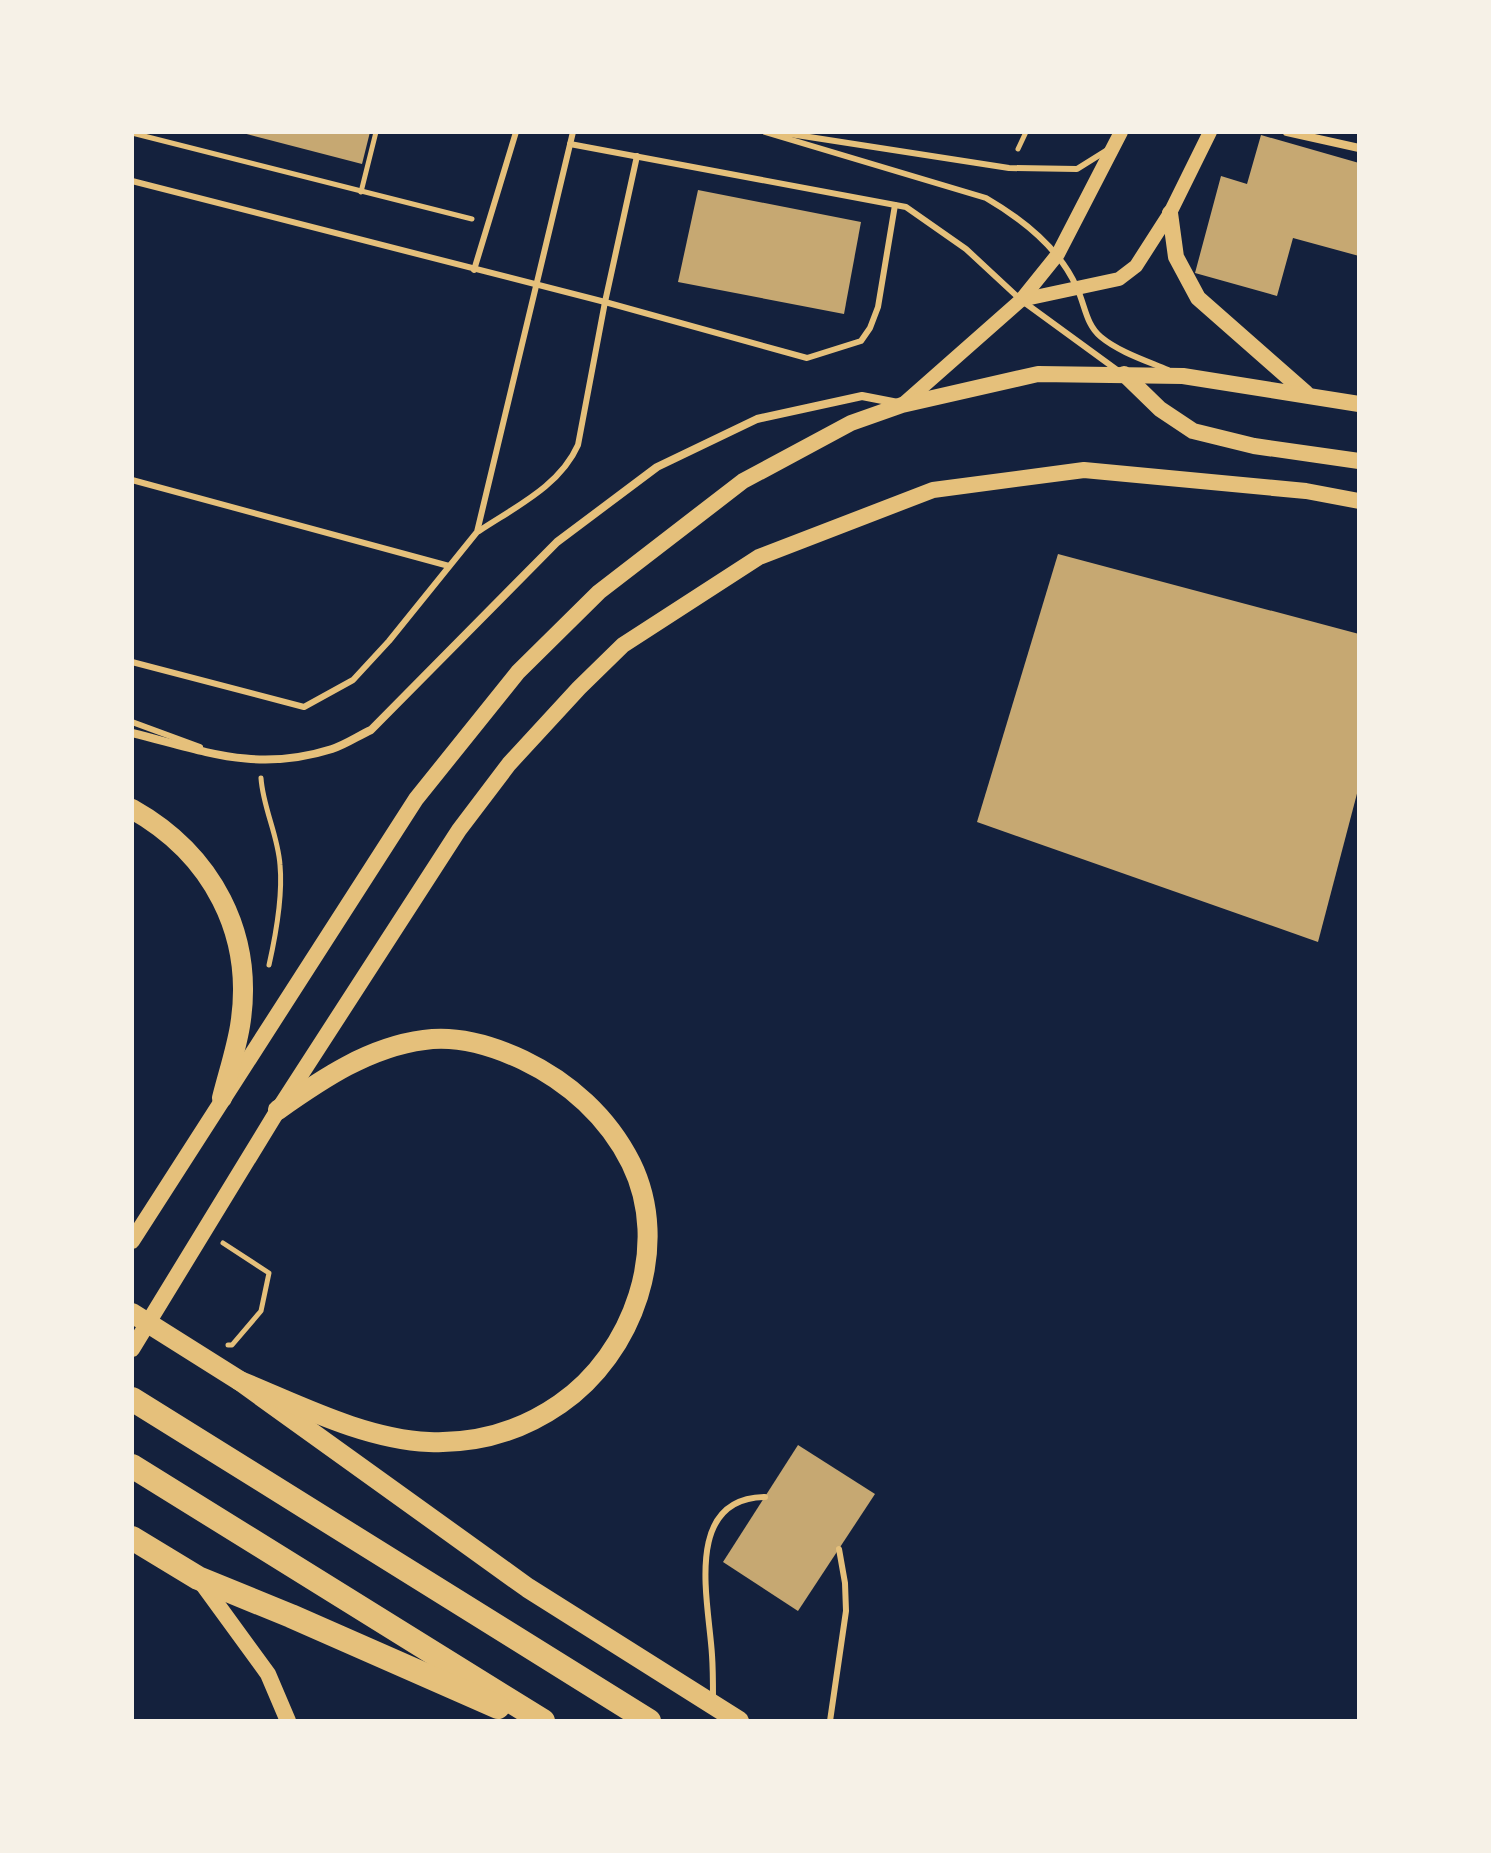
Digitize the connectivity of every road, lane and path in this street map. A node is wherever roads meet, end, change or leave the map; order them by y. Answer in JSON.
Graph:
{"nodes":[{"id":1,"x":376,"y":132,"type":"edge"},
{"id":2,"x":516,"y":132,"type":"edge"},
{"id":3,"x":573,"y":132,"type":"edge"},
{"id":4,"x":765,"y":132,"type":"edge"},
{"id":5,"x":777,"y":132,"type":"edge"},
{"id":6,"x":1121,"y":132,"type":"edge"},
{"id":7,"x":1210,"y":132,"type":"edge"},
{"id":8,"x":1287,"y":132,"type":"edge"},
{"id":9,"x":132,"y":133,"type":"edge"},
{"id":10,"x":570,"y":144,"type":"junction"},
{"id":11,"x":1112,"y":148,"type":"junction"},
{"id":12,"x":1359,"y":148,"type":"edge"},
{"id":13,"x":637,"y":156,"type":"junction"},
{"id":14,"x":132,"y":181,"type":"edge"},
{"id":15,"x":361,"y":192,"type":"junction"},
{"id":16,"x":895,"y":205,"type":"junction"},
{"id":17,"x":1170,"y":213,"type":"junction"},
{"id":18,"x":487,"y":223,"type":"junction"},
{"id":19,"x":1058,"y":254,"type":"junction"},
{"id":20,"x":474,"y":270,"type":"junction"},
{"id":21,"x":537,"y":286,"type":"junction"},
{"id":22,"x":1077,"y":288,"type":"junction"},
{"id":23,"x":1021,"y":300,"type":"junction"},
{"id":24,"x":605,"y":302,"type":"junction"},
{"id":25,"x":1124,"y":374,"type":"junction"},
{"id":26,"x":1183,"y":376,"type":"junction"},
{"id":27,"x":1307,"y":394,"type":"junction"},
{"id":28,"x":1359,"y":404,"type":"edge"},
{"id":29,"x":902,"y":405,"type":"junction"},
{"id":30,"x":1359,"y":461,"type":"edge"},
{"id":31,"x":132,"y":480,"type":"edge"},
{"id":32,"x":1359,"y":501,"type":"edge"},
{"id":33,"x":477,"y":532,"type":"junction"},
{"id":34,"x":449,"y":566,"type":"junction"},
{"id":35,"x":132,"y":662,"type":"edge"},
{"id":36,"x":132,"y":722,"type":"edge"},
{"id":37,"x":132,"y":733,"type":"edge"},
{"id":38,"x":225,"y":757,"type":"junction"},
{"id":39,"x":132,"y":809,"type":"edge"},
{"id":40,"x":222,"y":1098,"type":"junction"},
{"id":41,"x":278,"y":1110,"type":"junction"},
{"id":42,"x":205,"y":1231,"type":"junction"},
{"id":43,"x":132,"y":1241,"type":"edge"},
{"id":44,"x":132,"y":1313,"type":"edge"},
{"id":45,"x":132,"y":1349,"type":"edge"},
{"id":46,"x":192,"y":1351,"type":"junction"},
{"id":47,"x":240,"y":1381,"type":"junction"},
{"id":48,"x":132,"y":1399,"type":"edge"},
{"id":49,"x":132,"y":1466,"type":"edge"},
{"id":50,"x":765,"y":1497,"type":"dead end"},
{"id":51,"x":132,"y":1538,"type":"edge"},
{"id":52,"x":839,"y":1549,"type":"dead end"},
{"id":53,"x":198,"y":1578,"type":"junction"},
{"id":54,"x":713,"y":1705,"type":"junction"},
{"id":55,"x":288,"y":1721,"type":"edge"},
{"id":56,"x":529,"y":1721,"type":"edge"},
{"id":57,"x":543,"y":1721,"type":"edge"},
{"id":58,"x":649,"y":1721,"type":"edge"},
{"id":59,"x":739,"y":1721,"type":"edge"},
{"id":60,"x":830,"y":1721,"type":"edge"}],
"edges":[{"from":1,"to":15,"type":"path"},
{"from":2,"to":18,"type":"lane"},
{"from":3,"to":10,"type":"lane"},
{"from":4,"to":19,"type":"lane"},
{"from":5,"to":11,"type":"lane"},
{"from":6,"to":11,"type":"street"},
{"from":7,"to":17,"type":"street"},
{"from":8,"to":12,"type":"street"},
{"from":9,"to":15,"type":"path"},
{"from":10,"to":13,"type":"lane"},
{"from":10,"to":21,"type":"lane"},
{"from":11,"to":19,"type":"street"},
{"from":13,"to":16,"type":"lane"},
{"from":13,"to":24,"type":"lane"},
{"from":14,"to":20,"type":"lane"},
{"from":15,"to":18,"type":"path"},
{"from":16,"to":23,"type":"lane"},
{"from":16,"to":24,"type":"lane"},
{"from":17,"to":22,"type":"street"},
{"from":17,"to":27,"type":"main road"},
{"from":18,"to":20,"type":"lane"},
{"from":19,"to":22,"type":"lane"},
{"from":19,"to":23,"type":"street"},
{"from":20,"to":21,"type":"lane"},
{"from":21,"to":24,"type":"lane"},
{"from":21,"to":33,"type":"lane"},
{"from":22,"to":23,"type":"street"},
{"from":22,"to":26,"type":"lane"},
{"from":23,"to":25,"type":"lane"},
{"from":23,"to":29,"type":"street"},
{"from":24,"to":33,"type":"lane"},
{"from":25,"to":26,"type":"main road"},
{"from":25,"to":29,"type":"main road"},
{"from":25,"to":30,"type":"main road"},
{"from":26,"to":27,"type":"main road"},
{"from":27,"to":28,"type":"main road"},
{"from":29,"to":38,"type":"street"},
{"from":29,"to":40,"type":"main road"},
{"from":31,"to":34,"type":"lane"},
{"from":32,"to":41,"type":"main road"},
{"from":33,"to":34,"type":"lane"},
{"from":34,"to":35,"type":"lane"},
{"from":36,"to":38,"type":"lane"},
{"from":37,"to":38,"type":"street"},
{"from":39,"to":40,"type":"main road"},
{"from":40,"to":43,"type":"main road"},
{"from":41,"to":42,"type":"main road"},
{"from":41,"to":47,"type":"main road"},
{"from":42,"to":45,"type":"main road"},
{"from":42,"to":46,"type":"path"},
{"from":44,"to":46,"type":"main road"},
{"from":46,"to":47,"type":"main road"},
{"from":47,"to":54,"type":"main road"},
{"from":48,"to":58,"type":"highway"},
{"from":49,"to":57,"type":"highway"},
{"from":50,"to":54,"type":"lane"},
{"from":51,"to":53,"type":"highway"},
{"from":52,"to":60,"type":"lane"},
{"from":53,"to":55,"type":"main road"},
{"from":53,"to":56,"type":"highway"},
{"from":54,"to":59,"type":"main road"}]}
